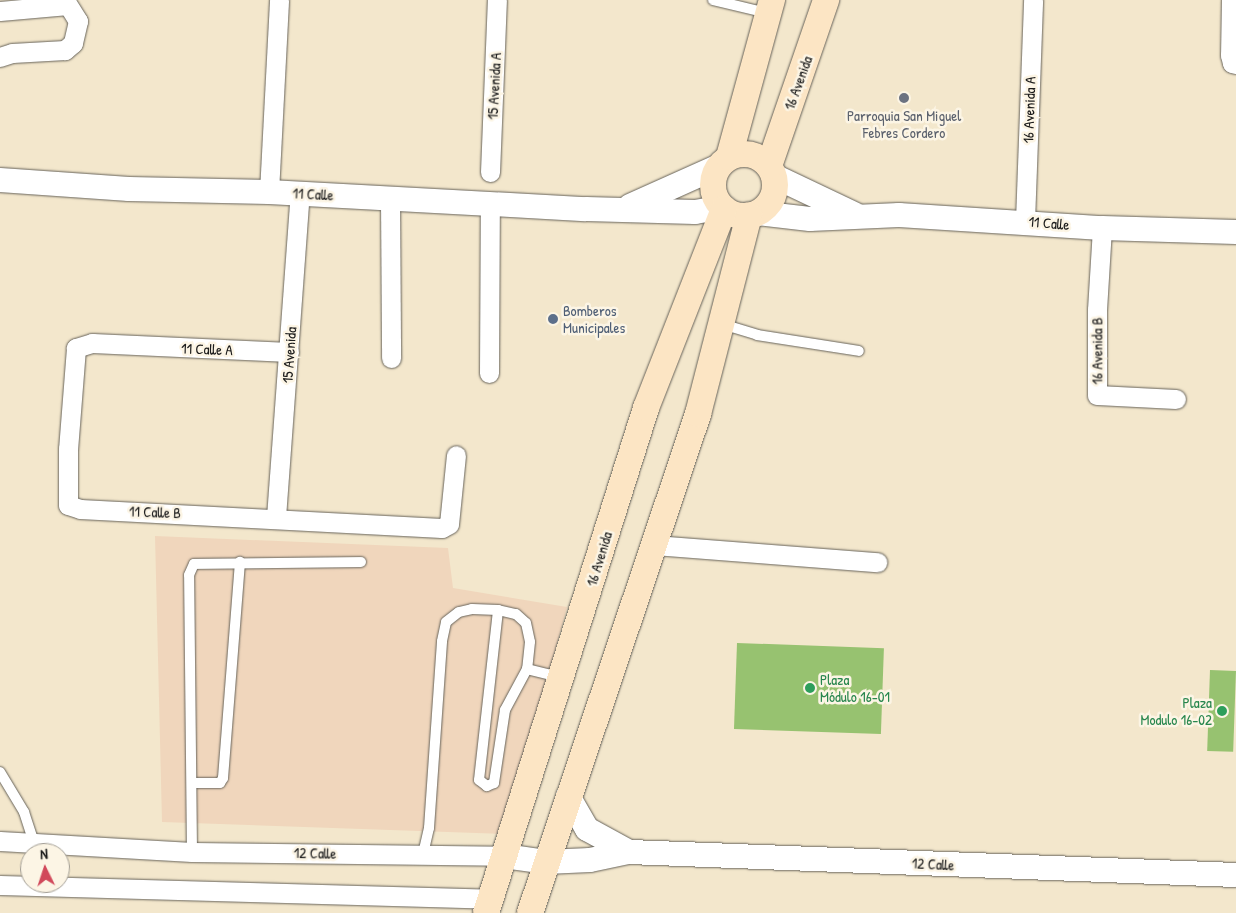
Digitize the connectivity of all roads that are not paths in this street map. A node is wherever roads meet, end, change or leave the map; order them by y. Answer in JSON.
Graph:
{"nodes":[{"id":1,"x":279,"y":0,"type":"edge"},
{"id":2,"x":498,"y":0,"type":"edge"},
{"id":3,"x":713,"y":0,"type":"edge"},
{"id":4,"x":826,"y":0,"type":"edge"},
{"id":5,"x":1033,"y":0,"type":"edge"},
{"id":6,"x":1231,"y":0,"type":"edge"},
{"id":7,"x":770,"y":6,"type":"edge"},
{"id":8,"x":0,"y":11,"type":"edge"},
{"id":9,"x":0,"y":57,"type":"edge"},
{"id":10,"x":1236,"y":64,"type":"edge"},
{"id":11,"x":724,"y":162,"type":"junction"},
{"id":12,"x":771,"y":171,"type":"junction"},
{"id":13,"x":490,"y":172,"type":"dead end"},
{"id":14,"x":0,"y":180,"type":"edge"},
{"id":15,"x":269,"y":192,"type":"junction"},
{"id":16,"x":300,"y":194,"type":"junction"},
{"id":17,"x":390,"y":198,"type":"junction"},
{"id":18,"x":490,"y":203,"type":"junction"},
{"id":19,"x":627,"y":208,"type":"junction"},
{"id":20,"x":723,"y":208,"type":"junction"},
{"id":21,"x":753,"y":214,"type":"junction"},
{"id":22,"x":863,"y":217,"type":"junction"},
{"id":23,"x":1025,"y":221,"type":"junction"},
{"id":24,"x":1102,"y":228,"type":"junction"},
{"id":25,"x":1236,"y":232,"type":"edge"},
{"id":26,"x":721,"y":324,"type":"junction"},
{"id":27,"x":125,"y":347,"type":"joint"},
{"id":28,"x":289,"y":352,"type":"junction"},
{"id":29,"x":859,"y":352,"type":"dead end"},
{"id":30,"x":391,"y":358,"type":"dead end"},
{"id":31,"x":488,"y":373,"type":"dead end"},
{"id":32,"x":1176,"y":399,"type":"dead end"},
{"id":33,"x":456,"y":455,"type":"dead end"},
{"id":34,"x":276,"y":517,"type":"junction"},
{"id":35,"x":654,"y":545,"type":"junction"},
{"id":36,"x":240,"y":562,"type":"junction"},
{"id":37,"x":361,"y":562,"type":"dead end"},
{"id":38,"x":877,"y":562,"type":"dead end"},
{"id":39,"x":498,"y":610,"type":"junction"},
{"id":40,"x":527,"y":669,"type":"junction"},
{"id":41,"x":562,"y":678,"type":"junction"},
{"id":42,"x":0,"y":772,"type":"edge"},
{"id":43,"x":192,"y":783,"type":"junction"},
{"id":44,"x":568,"y":796,"type":"junction"},
{"id":45,"x":0,"y":841,"type":"edge"},
{"id":46,"x":34,"y":843,"type":"joint"},
{"id":47,"x":70,"y":845,"type":"edge"},
{"id":48,"x":192,"y":852,"type":"junction"},
{"id":49,"x":629,"y":852,"type":"junction"},
{"id":50,"x":423,"y":854,"type":"junction"},
{"id":51,"x":504,"y":856,"type":"junction"},
{"id":52,"x":546,"y":862,"type":"junction"},
{"id":53,"x":1236,"y":875,"type":"edge"},
{"id":54,"x":0,"y":885,"type":"edge"},
{"id":55,"x":488,"y":906,"type":"edge"},
{"id":56,"x":530,"y":913,"type":"edge"}],
"edges":[{"from":1,"to":15,"type":"street"},
{"from":2,"to":13,"type":"street","name":"15 Avenida A"},
{"from":3,"to":7,"type":"lane"},
{"from":4,"to":12,"type":"main road","name":"16 Avenida"},
{"from":5,"to":23,"type":"street","name":"16 Avenida A"},
{"from":6,"to":10,"type":"street"},
{"from":7,"to":11,"type":"main road"},
{"from":8,"to":9,"type":"street"},
{"from":11,"to":12,"type":"main road"},
{"from":11,"to":19,"type":"street","name":"11 Calle"},
{"from":11,"to":20,"type":"main road"},
{"from":12,"to":21,"type":"main road"},
{"from":12,"to":22,"type":"street","name":"11 Calle"},
{"from":14,"to":15,"type":"street","name":"11 Calle"},
{"from":15,"to":16,"type":"street","name":"11 Calle"},
{"from":16,"to":17,"type":"street","name":"11 Calle"},
{"from":16,"to":28,"type":"street","name":"15 Avenida"},
{"from":17,"to":18,"type":"street","name":"11 Calle"},
{"from":17,"to":30,"type":"street"},
{"from":18,"to":19,"type":"street","name":"11 Calle"},
{"from":18,"to":31,"type":"street"},
{"from":19,"to":20,"type":"street","name":"11 Calle"},
{"from":20,"to":21,"type":"main road"},
{"from":20,"to":41,"type":"main road","name":"16 Avenida"},
{"from":21,"to":22,"type":"street","name":"11 Calle"},
{"from":21,"to":26,"type":"main road"},
{"from":22,"to":23,"type":"street","name":"11 Calle"},
{"from":23,"to":24,"type":"street","name":"11 Calle"},
{"from":24,"to":25,"type":"street","name":"11 Calle"},
{"from":24,"to":32,"type":"street","name":"16 Avenida B"},
{"from":26,"to":29,"type":"lane"},
{"from":26,"to":35,"type":"main road"},
{"from":27,"to":28,"type":"street","name":"11 Calle A"},
{"from":27,"to":34,"type":"street","name":"11 Calle B"},
{"from":28,"to":34,"type":"street","name":"15 Avenida"},
{"from":33,"to":34,"type":"street","name":"11 Calle B"},
{"from":35,"to":38,"type":"street"},
{"from":35,"to":44,"type":"main road"},
{"from":36,"to":37,"type":"lane"},
{"from":36,"to":43,"type":"lane"},
{"from":36,"to":43,"type":"lane"},
{"from":39,"to":40,"type":"lane"},
{"from":39,"to":40,"type":"lane"},
{"from":39,"to":50,"type":"lane"},
{"from":40,"to":41,"type":"lane"},
{"from":41,"to":51,"type":"main road","name":"16 Avenida"},
{"from":42,"to":46,"type":"lane"},
{"from":43,"to":48,"type":"lane"},
{"from":44,"to":49,"type":"street","name":"12 Calle"},
{"from":44,"to":52,"type":"main road"},
{"from":45,"to":46,"type":"street","name":"12 Calle"},
{"from":47,"to":48,"type":"street","name":"12 Calle"},
{"from":48,"to":50,"type":"street","name":"12 Calle"},
{"from":49,"to":52,"type":"street","name":"12 Calle"},
{"from":49,"to":53,"type":"street","name":"12 Calle"},
{"from":50,"to":51,"type":"street","name":"12 Calle"},
{"from":51,"to":52,"type":"street","name":"12 Calle"},
{"from":51,"to":55,"type":"main road","name":"16 Avenida"},
{"from":52,"to":56,"type":"main road"},
{"from":54,"to":55,"type":"street"}]}
